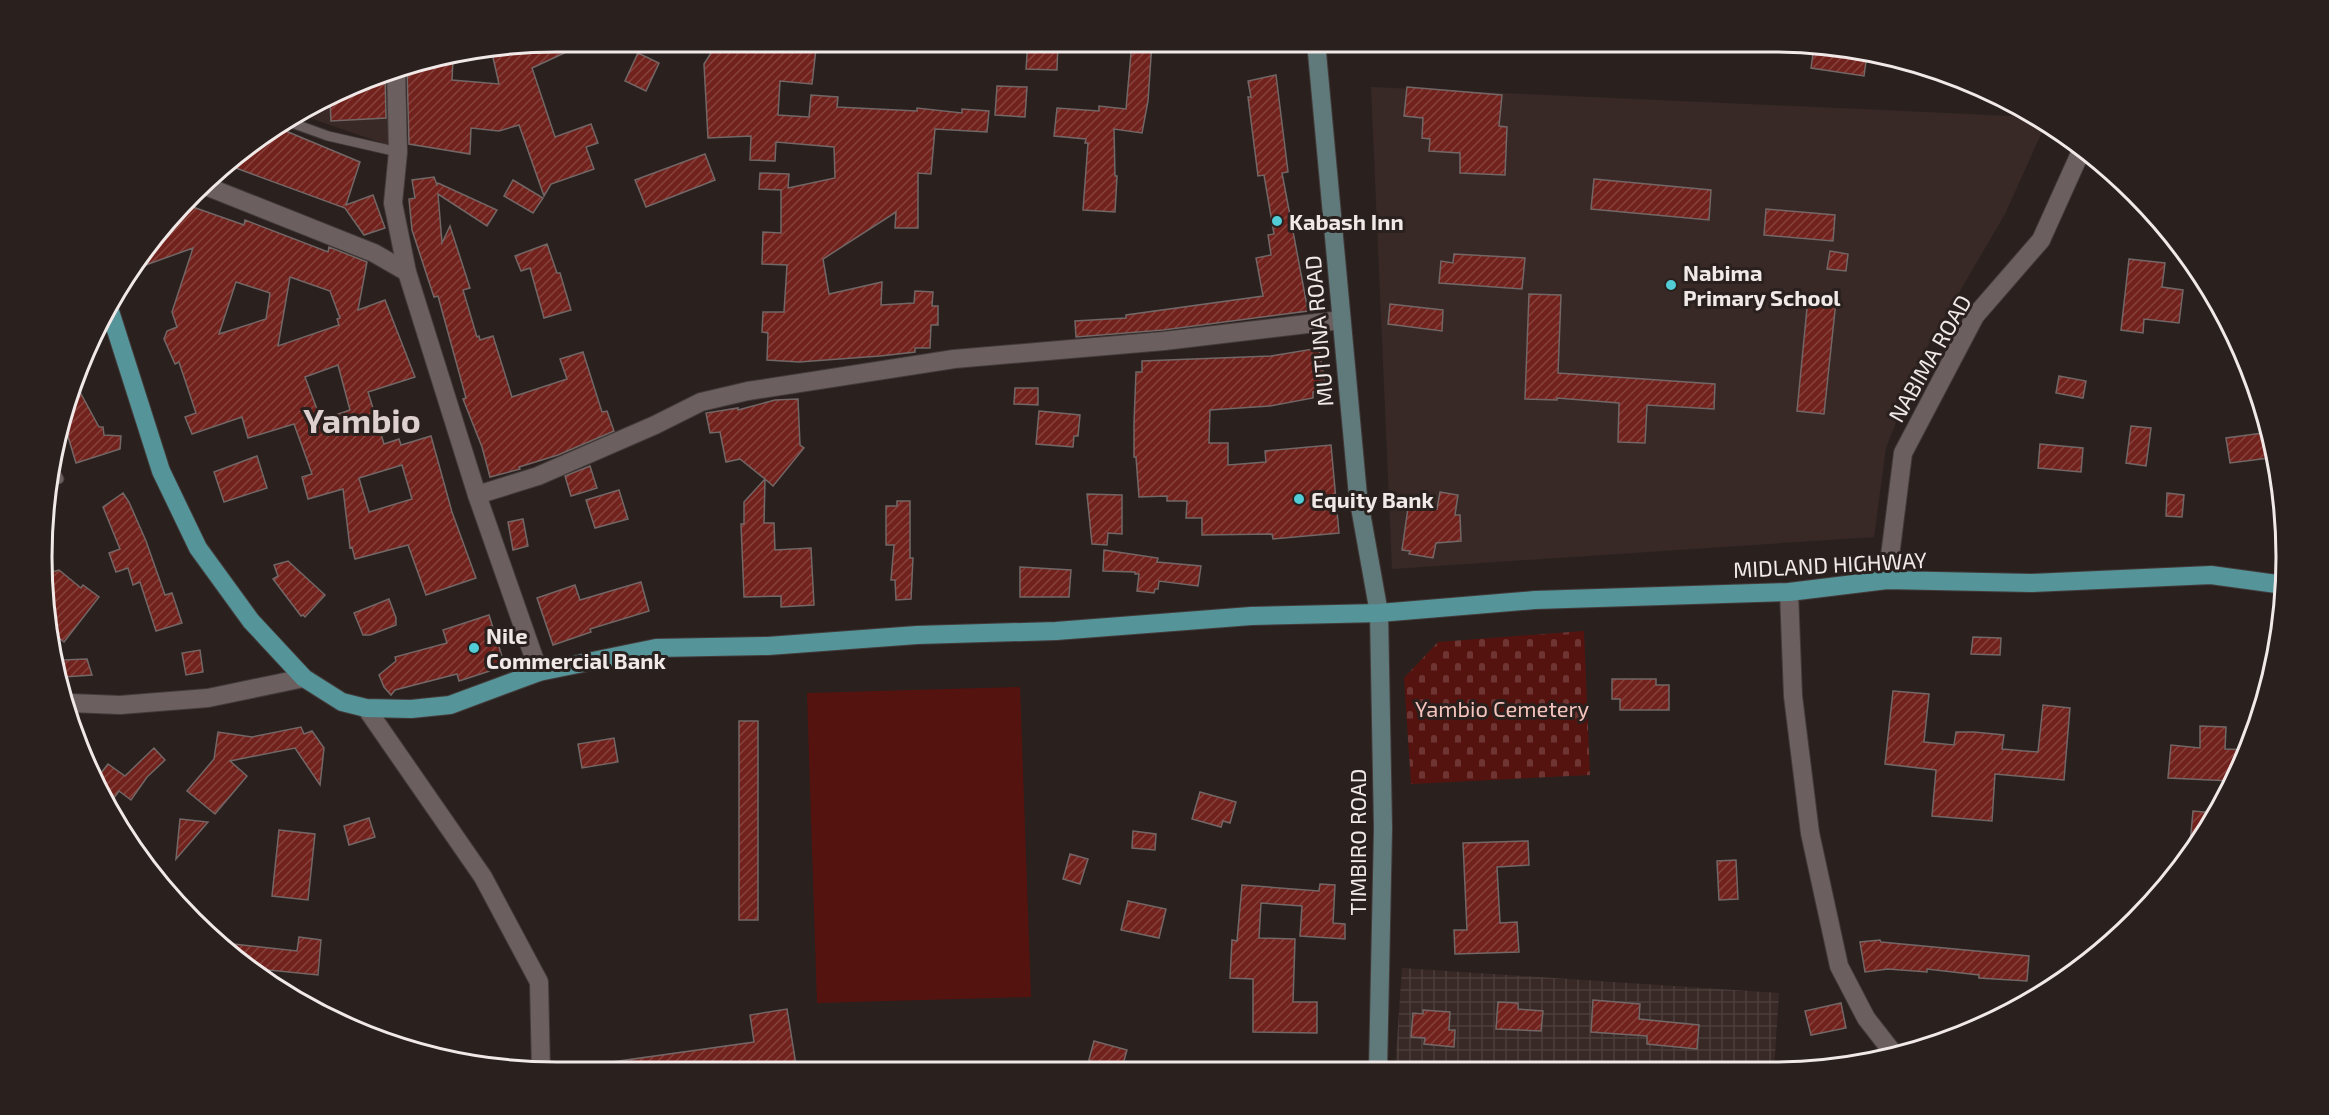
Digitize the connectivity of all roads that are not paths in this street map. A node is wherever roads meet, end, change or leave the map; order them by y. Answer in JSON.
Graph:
{"nodes":[{"id":1,"x":1317,"y":52,"type":"edge"},
{"id":2,"x":396,"y":79,"type":"edge"},
{"id":3,"x":297,"y":125,"type":"edge"},
{"id":4,"x":398,"y":152,"type":"junction"},
{"id":5,"x":2078,"y":156,"type":"edge"},
{"id":6,"x":213,"y":189,"type":"edge"},
{"id":7,"x":407,"y":272,"type":"junction"},
{"id":8,"x":113,"y":319,"type":"edge"},
{"id":9,"x":1341,"y":320,"type":"junction"},
{"id":10,"x":477,"y":495,"type":"junction"},
{"id":11,"x":1887,"y":580,"type":"junction"},
{"id":12,"x":2275,"y":584,"type":"edge"},
{"id":13,"x":1789,"y":592,"type":"junction"},
{"id":14,"x":1379,"y":614,"type":"junction"},
{"id":15,"x":539,"y":672,"type":"junction"},
{"id":16,"x":304,"y":678,"type":"junction"},
{"id":17,"x":74,"y":703,"type":"edge"},
{"id":18,"x":366,"y":708,"type":"junction"},
{"id":19,"x":1889,"y":1048,"type":"edge"},
{"id":20,"x":541,"y":1061,"type":"edge"},
{"id":21,"x":1378,"y":1062,"type":"edge"}],
"edges":[{"from":1,"to":9,"type":"street","name":"MUTUNA ROAD"},
{"from":2,"to":4,"type":"street"},
{"from":3,"to":4,"type":"lane"},
{"from":4,"to":7,"type":"street"},
{"from":5,"to":11,"type":"street","name":"NABIMA ROAD"},
{"from":6,"to":7,"type":"street"},
{"from":7,"to":10,"type":"street"},
{"from":8,"to":16,"type":"main road","name":"MIDLAND HIGHWAY"},
{"from":9,"to":10,"type":"street"},
{"from":9,"to":14,"type":"street","name":"MUTUNA ROAD"},
{"from":10,"to":15,"type":"street"},
{"from":11,"to":12,"type":"main road","name":"MIDLAND HIGHWAY"},
{"from":11,"to":13,"type":"main road","name":"MIDLAND HIGHWAY"},
{"from":13,"to":14,"type":"main road","name":"MIDLAND HIGHWAY"},
{"from":13,"to":19,"type":"street"},
{"from":14,"to":15,"type":"main road","name":"MIDLAND HIGHWAY"},
{"from":14,"to":21,"type":"street","name":"TIMBIRO ROAD"},
{"from":15,"to":18,"type":"main road","name":"MIDLAND HIGHWAY"},
{"from":16,"to":17,"type":"street"},
{"from":16,"to":18,"type":"main road","name":"MIDLAND HIGHWAY"},
{"from":18,"to":20,"type":"street"}]}
